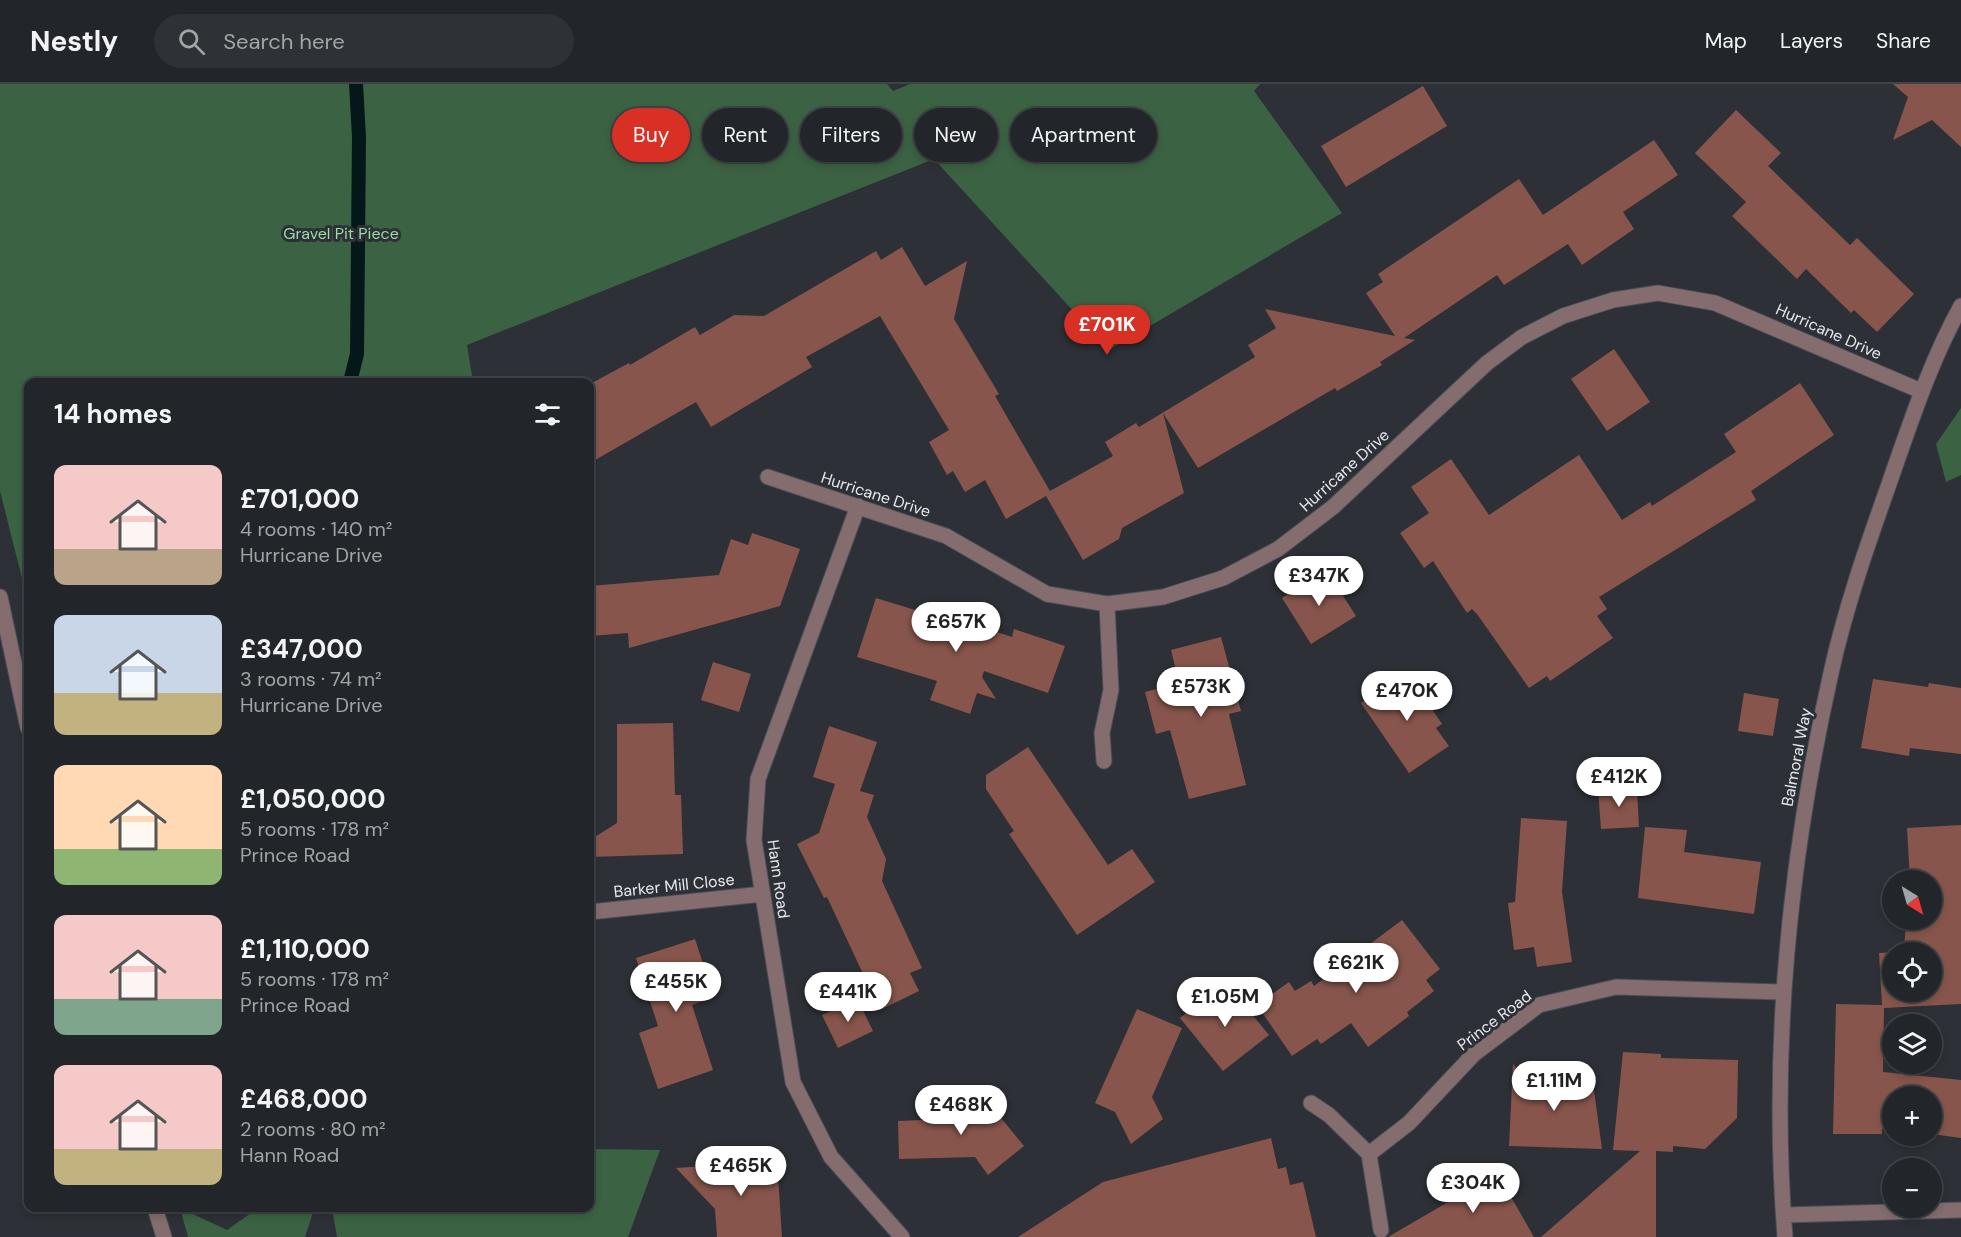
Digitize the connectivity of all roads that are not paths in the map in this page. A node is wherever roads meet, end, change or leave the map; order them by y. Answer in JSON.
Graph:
{"nodes":[{"id":1,"x":1961,"y":306,"type":"edge"},
{"id":2,"x":1921,"y":391,"type":"junction"},
{"id":3,"x":768,"y":477,"type":"dead end"},
{"id":4,"x":858,"y":506,"type":"junction"},
{"id":5,"x":0,"y":597,"type":"edge"},
{"id":6,"x":1107,"y":604,"type":"junction"},
{"id":7,"x":24,"y":709,"type":"edge"},
{"id":8,"x":1104,"y":761,"type":"dead end"},
{"id":9,"x":763,"y":894,"type":"junction"},
{"id":10,"x":594,"y":912,"type":"edge"},
{"id":11,"x":1782,"y":992,"type":"junction"},
{"id":12,"x":1311,"y":1103,"type":"dead end"},
{"id":13,"x":1369,"y":1154,"type":"junction"},
{"id":14,"x":1961,"y":1210,"type":"edge"},
{"id":15,"x":157,"y":1212,"type":"edge"},
{"id":16,"x":1784,"y":1215,"type":"junction"},
{"id":17,"x":1381,"y":1230,"type":"dead end"},
{"id":18,"x":164,"y":1237,"type":"edge"},
{"id":19,"x":902,"y":1237,"type":"edge"},
{"id":20,"x":1785,"y":1237,"type":"edge"}],
"edges":[{"from":1,"to":2,"type":"street","name":"Balmoral Way"},
{"from":2,"to":6,"type":"street","name":"Hurricane Drive"},
{"from":2,"to":11,"type":"street","name":"Balmoral Way"},
{"from":3,"to":4,"type":"street","name":"Hurricane Drive"},
{"from":4,"to":6,"type":"street","name":"Hurricane Drive"},
{"from":4,"to":9,"type":"street","name":"Hann Road"},
{"from":5,"to":7,"type":"street"},
{"from":6,"to":8,"type":"street"},
{"from":9,"to":10,"type":"street","name":"Barker Mill Close"},
{"from":9,"to":19,"type":"street","name":"Hann Road"},
{"from":11,"to":13,"type":"street","name":"Prince Road"},
{"from":11,"to":16,"type":"street","name":"Balmoral Way"},
{"from":12,"to":13,"type":"street"},
{"from":13,"to":17,"type":"street"},
{"from":14,"to":16,"type":"street"},
{"from":15,"to":18,"type":"street"},
{"from":16,"to":20,"type":"street","name":"Balmoral Way"}]}
